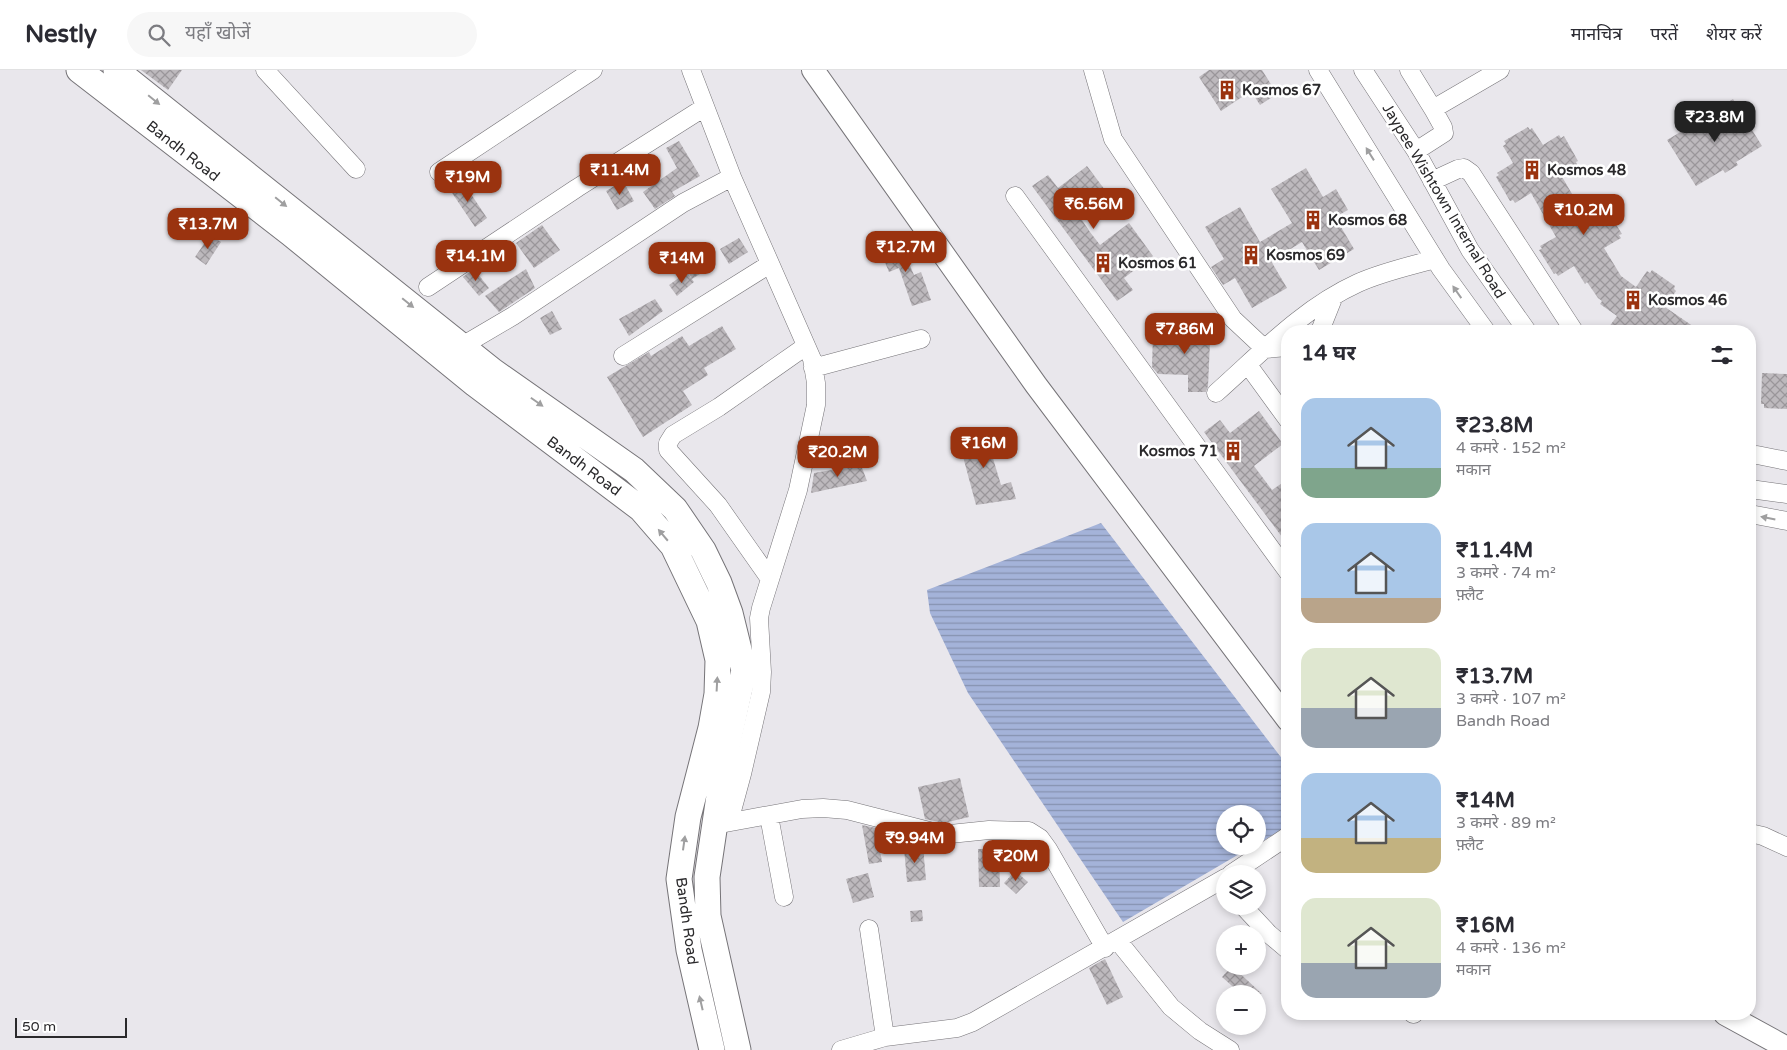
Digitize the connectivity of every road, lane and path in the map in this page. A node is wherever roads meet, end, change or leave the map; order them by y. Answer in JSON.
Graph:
{"nodes":[{"id":1,"x":79,"y":70,"type":"edge"},
{"id":2,"x":116,"y":70,"type":"edge"},
{"id":3,"x":265,"y":70,"type":"edge"},
{"id":4,"x":593,"y":70,"type":"edge"},
{"id":5,"x":691,"y":70,"type":"edge"},
{"id":6,"x":813,"y":70,"type":"edge"},
{"id":7,"x":1093,"y":70,"type":"edge"},
{"id":8,"x":1318,"y":70,"type":"edge"},
{"id":9,"x":1364,"y":70,"type":"edge"},
{"id":10,"x":1409,"y":70,"type":"edge"},
{"id":11,"x":1500,"y":70,"type":"edge"},
{"id":12,"x":705,"y":107,"type":"junction"},
{"id":13,"x":1433,"y":109,"type":"junction"},
{"id":14,"x":1416,"y":151,"type":"junction"},
{"id":15,"x":356,"y":169,"type":"dead end"},
{"id":16,"x":439,"y":172,"type":"dead end"},
{"id":17,"x":732,"y":177,"type":"junction"},
{"id":18,"x":1432,"y":181,"type":"junction"},
{"id":19,"x":1015,"y":196,"type":"dead end"},
{"id":20,"x":1435,"y":259,"type":"junction"},
{"id":21,"x":770,"y":264,"type":"junction"},
{"id":22,"x":428,"y":287,"type":"dead end"},
{"id":23,"x":1334,"y":296,"type":"junction"},
{"id":24,"x":1291,"y":325,"type":"edge"},
{"id":25,"x":1322,"y":325,"type":"edge"},
{"id":26,"x":1482,"y":325,"type":"edge"},
{"id":27,"x":1523,"y":325,"type":"edge"},
{"id":28,"x":1570,"y":325,"type":"edge"},
{"id":29,"x":1281,"y":334,"type":"edge"},
{"id":30,"x":921,"y":338,"type":"dead end"},
{"id":31,"x":462,"y":346,"type":"junction"},
{"id":32,"x":806,"y":346,"type":"junction"},
{"id":33,"x":1281,"y":348,"type":"edge"},
{"id":34,"x":1265,"y":349,"type":"junction"},
{"id":35,"x":623,"y":356,"type":"dead end"},
{"id":36,"x":1248,"y":365,"type":"junction"},
{"id":37,"x":813,"y":368,"type":"junction"},
{"id":38,"x":1216,"y":393,"type":"dead end"},
{"id":39,"x":1281,"y":410,"type":"edge"},
{"id":40,"x":1758,"y":455,"type":"dead end"},
{"id":41,"x":1787,"y":461,"type":"edge"},
{"id":42,"x":1756,"y":490,"type":"edge"},
{"id":43,"x":1787,"y":494,"type":"edge"},
{"id":44,"x":1756,"y":515,"type":"edge"},
{"id":45,"x":1787,"y":522,"type":"edge"},
{"id":46,"x":1281,"y":562,"type":"edge"},
{"id":47,"x":770,"y":580,"type":"junction"},
{"id":48,"x":1281,"y":711,"type":"edge"},
{"id":49,"x":769,"y":816,"type":"junction"},
{"id":50,"x":722,"y":823,"type":"junction"},
{"id":51,"x":1756,"y":834,"type":"edge"},
{"id":52,"x":1281,"y":841,"type":"edge"},
{"id":53,"x":1787,"y":846,"type":"edge"},
{"id":54,"x":1246,"y":865,"type":"edge"},
{"id":55,"x":707,"y":877,"type":"junction"},
{"id":56,"x":679,"y":879,"type":"junction"},
{"id":57,"x":1216,"y":885,"type":"edge"},
{"id":58,"x":784,"y":897,"type":"dead end"},
{"id":59,"x":1251,"y":915,"type":"edge"},
{"id":60,"x":869,"y":929,"type":"dead end"},
{"id":61,"x":1111,"y":944,"type":"junction"},
{"id":62,"x":1281,"y":944,"type":"edge"},
{"id":63,"x":1735,"y":1020,"type":"edge"},
{"id":64,"x":885,"y":1037,"type":"junction"},
{"id":65,"x":1787,"y":1048,"type":"edge"},
{"id":66,"x":712,"y":1050,"type":"edge"},
{"id":67,"x":738,"y":1050,"type":"edge"},
{"id":68,"x":841,"y":1050,"type":"edge"},
{"id":69,"x":1230,"y":1050,"type":"edge"}],
"edges":[{"from":56,"to":1,"type":"main road","name":"Bandh Road","one_way":true},
{"from":2,"to":31,"type":"main road","name":"Bandh Road","one_way":true},
{"from":3,"to":15,"type":"street"},
{"from":4,"to":16,"type":"street"},
{"from":5,"to":12,"type":"street"},
{"from":6,"to":48,"type":"street"},
{"from":7,"to":34,"type":"street"},
{"from":20,"to":8,"type":"street","one_way":true},
{"from":9,"to":14,"type":"street","name":"Jaypee Wishtown Internal Road"},
{"from":10,"to":13,"type":"street"},
{"from":11,"to":13,"type":"street"},
{"from":12,"to":17,"type":"street"},
{"from":12,"to":22,"type":"street"},
{"from":13,"to":14,"type":"street"},
{"from":14,"to":18,"type":"street","name":"Jaypee Wishtown Internal Road"},
{"from":17,"to":21,"type":"street"},
{"from":17,"to":31,"type":"street"},
{"from":18,"to":27,"type":"street","name":"Jaypee Wishtown Internal Road"},
{"from":18,"to":28,"type":"street"},
{"from":19,"to":46,"type":"street"},
{"from":20,"to":23,"type":"street"},
{"from":26,"to":20,"type":"street","one_way":true},
{"from":21,"to":32,"type":"street"},
{"from":21,"to":35,"type":"street"},
{"from":23,"to":24,"type":"street"},
{"from":23,"to":25,"type":"street"},
{"from":29,"to":34,"type":"street"},
{"from":30,"to":37,"type":"street"},
{"from":31,"to":50,"type":"main road","name":"Bandh Road","one_way":true},
{"from":32,"to":37,"type":"street"},
{"from":32,"to":47,"type":"street"},
{"from":33,"to":34,"type":"street"},
{"from":34,"to":36,"type":"street"},
{"from":36,"to":38,"type":"street"},
{"from":36,"to":39,"type":"street"},
{"from":37,"to":47,"type":"street"},
{"from":40,"to":41,"type":"street"},
{"from":42,"to":43,"type":"street"},
{"from":45,"to":44,"type":"street","one_way":true},
{"from":47,"to":50,"type":"street"},
{"from":49,"to":50,"type":"street"},
{"from":49,"to":58,"type":"street"},
{"from":49,"to":61,"type":"street"},
{"from":50,"to":55,"type":"main road","name":"Bandh Road"},
{"from":51,"to":53,"type":"street"},
{"from":52,"to":54,"type":"street"},
{"from":55,"to":56,"type":"main road"},
{"from":55,"to":67,"type":"main road","name":"Bandh Road"},
{"from":66,"to":56,"type":"main road","name":"Bandh Road","one_way":true},
{"from":57,"to":61,"type":"street"},
{"from":59,"to":62,"type":"street"},
{"from":60,"to":64,"type":"street"},
{"from":61,"to":64,"type":"street"},
{"from":61,"to":69,"type":"street"},
{"from":63,"to":65,"type":"street"},
{"from":64,"to":68,"type":"street"}]}
